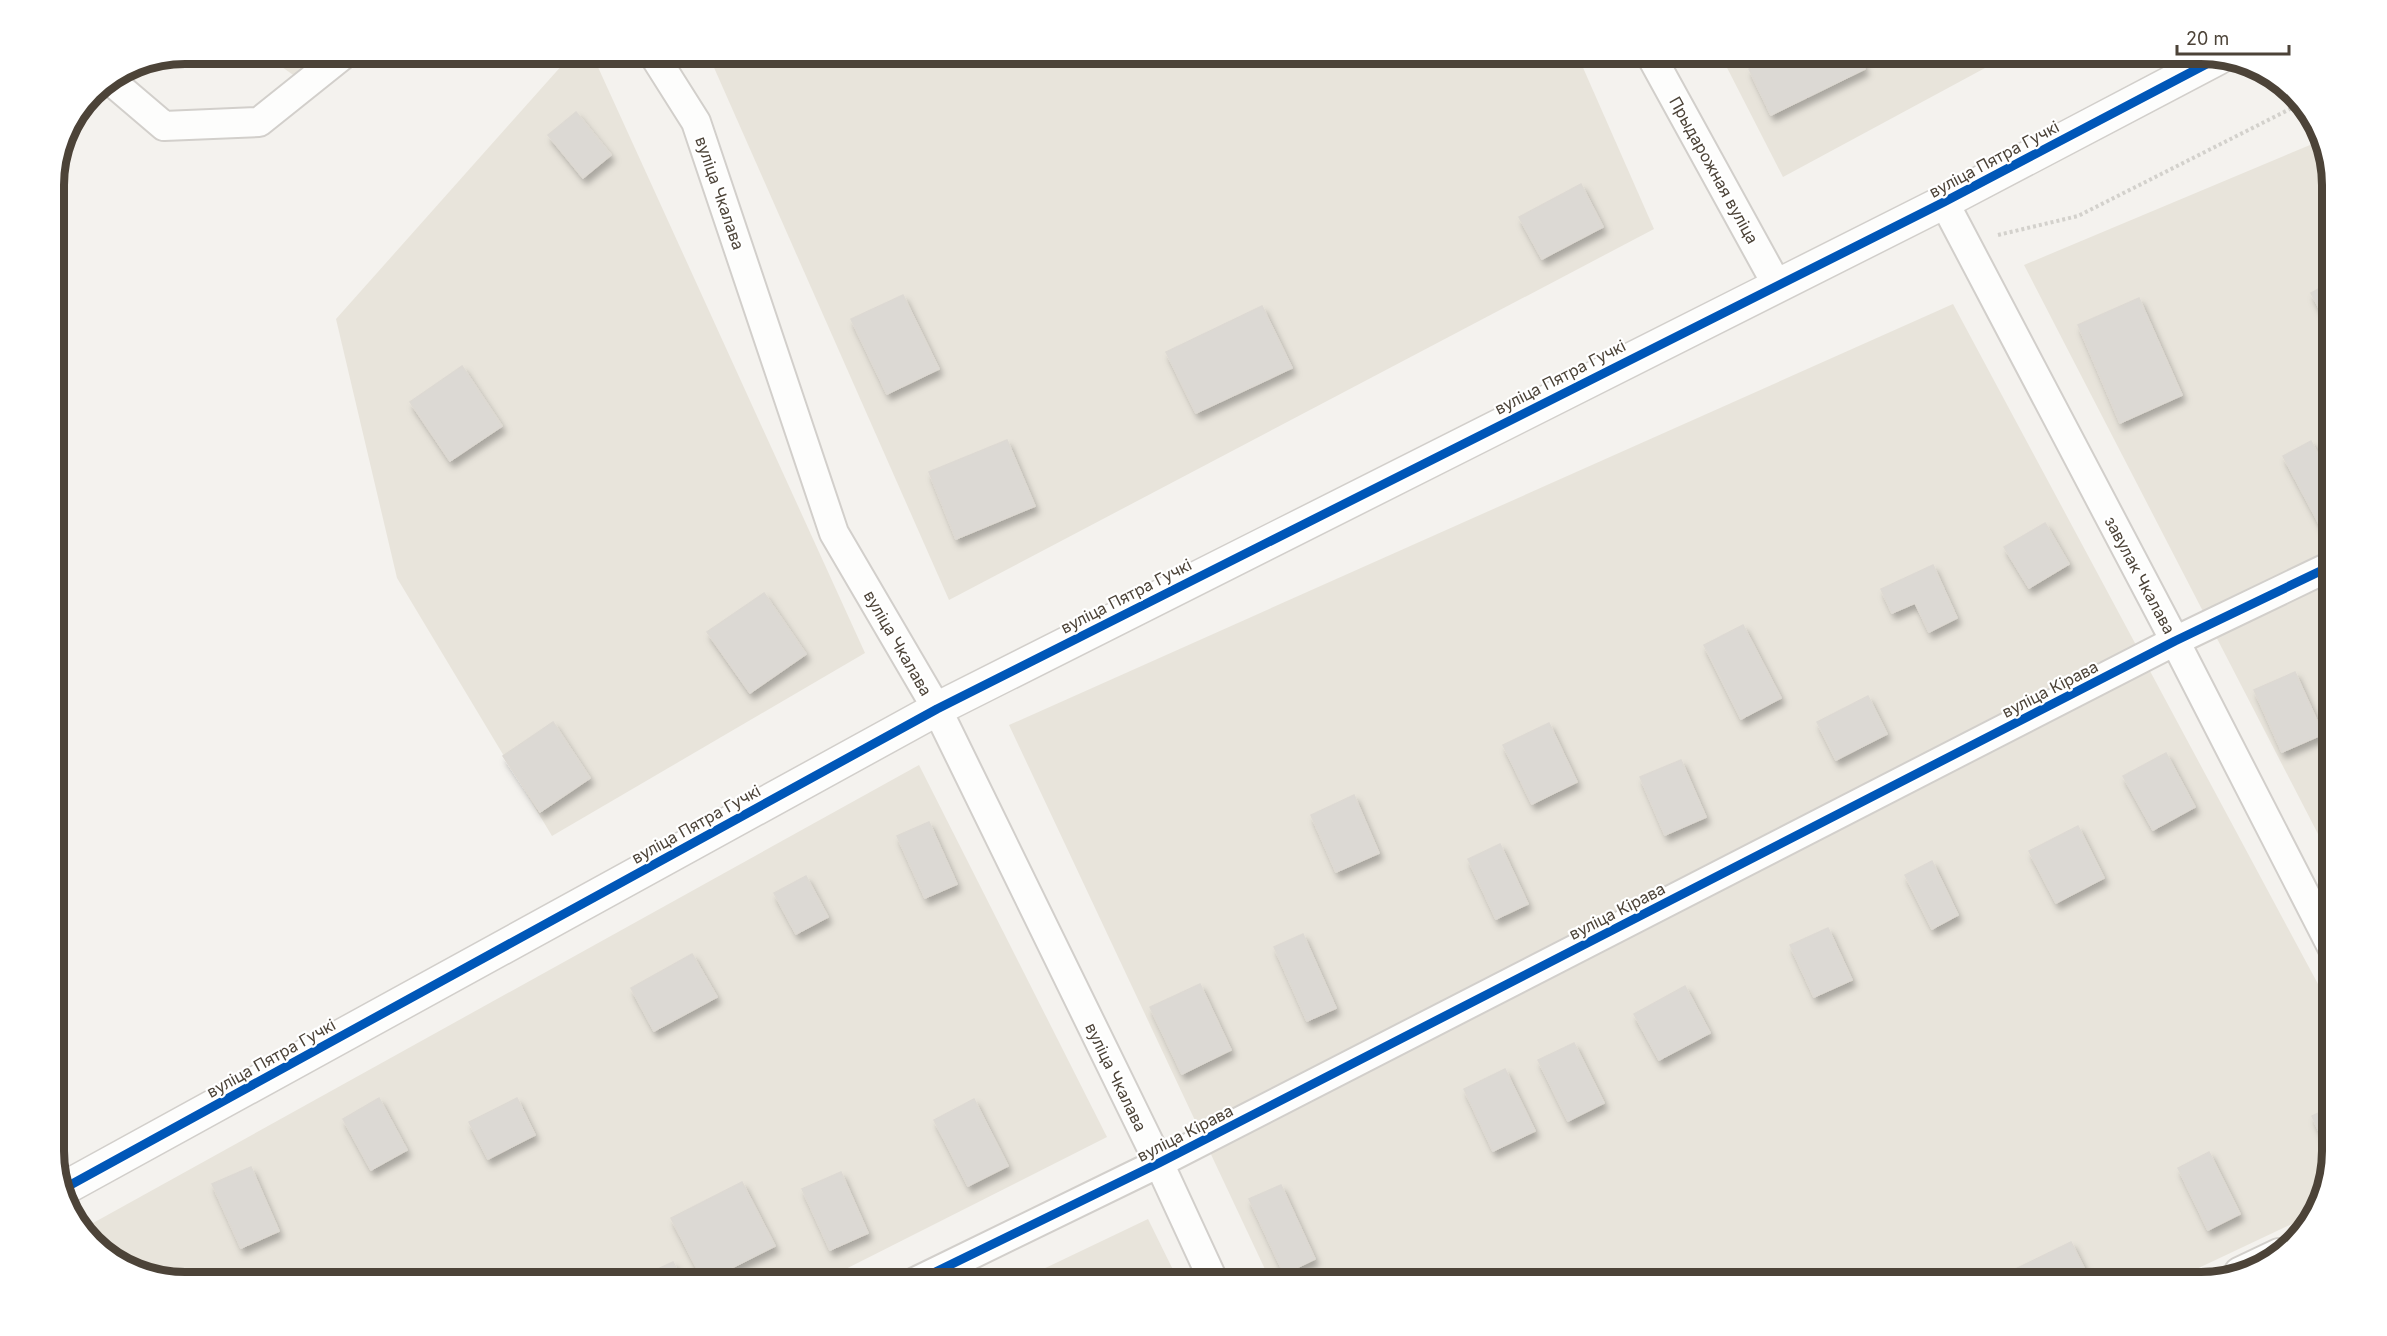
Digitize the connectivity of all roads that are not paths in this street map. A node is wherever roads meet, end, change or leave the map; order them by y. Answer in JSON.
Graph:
{"nodes":[{"id":1,"x":1656,"y":64,"type":"edge"},
{"id":2,"x":2206,"y":64,"type":"edge"},
{"id":3,"x":330,"y":65,"type":"edge"},
{"id":4,"x":660,"y":65,"type":"edge"},
{"id":5,"x":117,"y":86,"type":"edge"},
{"id":6,"x":1944,"y":202,"type":"junction"},
{"id":7,"x":1777,"y":285,"type":"junction"},
{"id":8,"x":2322,"y":570,"type":"edge"},
{"id":9,"x":2175,"y":641,"type":"junction"},
{"id":10,"x":937,"y":709,"type":"junction"},
{"id":11,"x":2322,"y":928,"type":"edge"},
{"id":12,"x":1159,"y":1163,"type":"junction"},
{"id":13,"x":70,"y":1185,"type":"edge"},
{"id":14,"x":936,"y":1272,"type":"edge"},
{"id":15,"x":1209,"y":1272,"type":"edge"}],
"edges":[{"from":1,"to":7,"type":"street","name":"Прыдарожная вуліца"},
{"from":2,"to":6,"type":"street","name":"вуліца Пятра Гучкі"},
{"from":3,"to":5,"type":"street"},
{"from":4,"to":10,"type":"street","name":"вуліца Чкалава"},
{"from":6,"to":7,"type":"street","name":"вуліца Пятра Гучкі"},
{"from":6,"to":9,"type":"street","name":"завулак Чкалава"},
{"from":7,"to":10,"type":"street","name":"вуліца Пятра Гучкі"},
{"from":8,"to":9,"type":"street","name":"вуліца Кірава"},
{"from":9,"to":11,"type":"street","name":"завулак Чкалава"},
{"from":9,"to":12,"type":"street","name":"вуліца Кірава"},
{"from":10,"to":12,"type":"street","name":"вуліца Чкалава"},
{"from":10,"to":13,"type":"street","name":"вуліца Пятра Гучкі"},
{"from":12,"to":14,"type":"street","name":"вуліца Кірава"},
{"from":12,"to":15,"type":"street","name":"вуліца Чкалава"}]}
